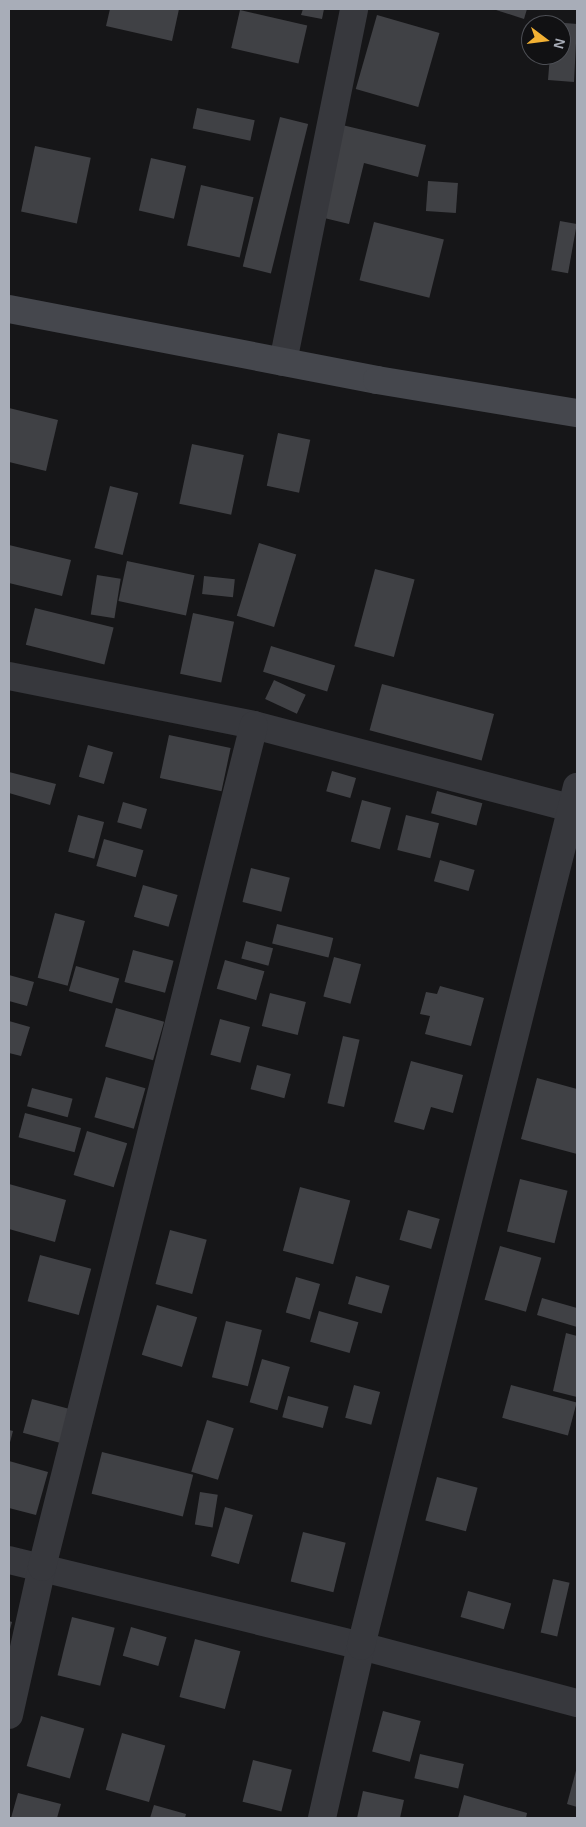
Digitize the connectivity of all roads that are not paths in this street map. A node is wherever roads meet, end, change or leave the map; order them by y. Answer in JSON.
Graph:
{"nodes":[{"id":1,"x":354,"y":9,"type":"edge"},
{"id":2,"x":9,"y":308,"type":"edge"},
{"id":3,"x":283,"y":362,"type":"junction"},
{"id":4,"x":577,"y":413,"type":"edge"},
{"id":5,"x":9,"y":676,"type":"edge"},
{"id":6,"x":254,"y":725,"type":"junction"},
{"id":7,"x":575,"y":802,"type":"edge"},
{"id":8,"x":9,"y":1560,"type":"edge"},
{"id":9,"x":42,"y":1567,"type":"junction"},
{"id":10,"x":361,"y":1646,"type":"junction"},
{"id":11,"x":577,"y":1703,"type":"edge"},
{"id":12,"x":9,"y":1715,"type":"edge"},
{"id":13,"x":322,"y":1818,"type":"edge"}],
"edges":[{"from":1,"to":3,"type":"street"},
{"from":2,"to":3,"type":"main road"},
{"from":3,"to":4,"type":"main road"},
{"from":5,"to":6,"type":"street"},
{"from":6,"to":7,"type":"street"},
{"from":6,"to":9,"type":"street"},
{"from":7,"to":10,"type":"street"},
{"from":8,"to":9,"type":"street"},
{"from":9,"to":10,"type":"street"},
{"from":9,"to":12,"type":"street"},
{"from":10,"to":11,"type":"street"},
{"from":10,"to":13,"type":"street"}]}
